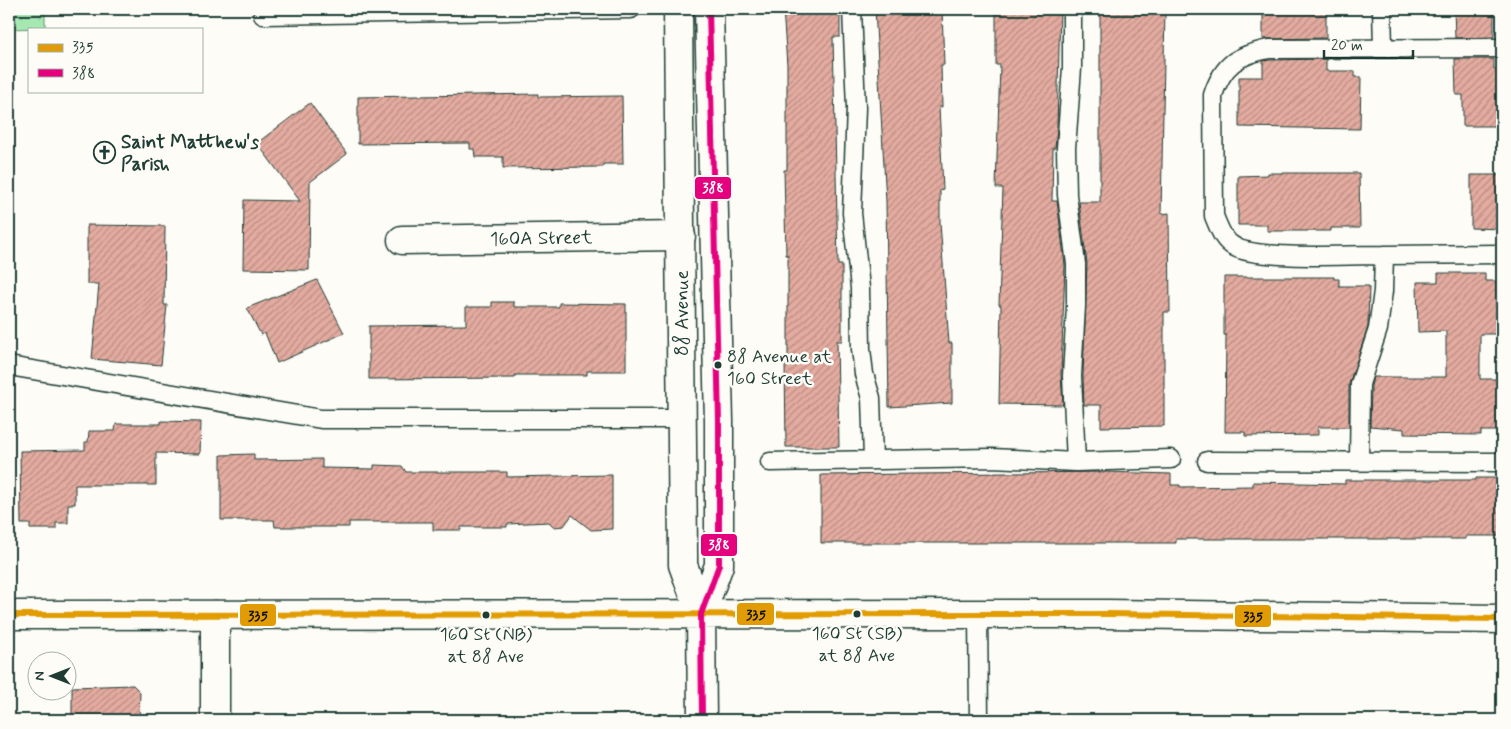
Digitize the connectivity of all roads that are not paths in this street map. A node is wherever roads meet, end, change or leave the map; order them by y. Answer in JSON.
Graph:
{"nodes":[{"id":1,"x":614,"y":9,"type":"edge"},
{"id":2,"x":631,"y":9,"type":"edge"},
{"id":3,"x":678,"y":9,"type":"edge"},
{"id":4,"x":709,"y":9,"type":"edge"},
{"id":5,"x":852,"y":9,"type":"edge"},
{"id":6,"x":1072,"y":9,"type":"edge"},
{"id":7,"x":1382,"y":9,"type":"edge"},
{"id":8,"x":263,"y":15,"type":"dead end"},
{"id":9,"x":1383,"y":47,"type":"junction"},
{"id":10,"x":1502,"y":48,"type":"edge"},
{"id":11,"x":681,"y":236,"type":"junction"},
{"id":12,"x":402,"y":240,"type":"dead end"},
{"id":13,"x":1502,"y":254,"type":"edge"},
{"id":14,"x":1384,"y":255,"type":"junction"},
{"id":15,"x":9,"y":366,"type":"edge"},
{"id":16,"x":682,"y":419,"type":"junction"},
{"id":17,"x":873,"y":459,"type":"junction"},
{"id":18,"x":1171,"y":459,"type":"dead end"},
{"id":19,"x":1207,"y":461,"type":"dead end"},
{"id":20,"x":770,"y":462,"type":"dead end"},
{"id":21,"x":1076,"y":462,"type":"junction"},
{"id":22,"x":1359,"y":462,"type":"junction"},
{"id":23,"x":1502,"y":462,"type":"edge"},
{"id":24,"x":701,"y":614,"type":"junction"},
{"id":25,"x":978,"y":614,"type":"junction"},
{"id":26,"x":9,"y":615,"type":"edge"},
{"id":27,"x":215,"y":615,"type":"junction"},
{"id":28,"x":1502,"y":619,"type":"edge"},
{"id":29,"x":215,"y":720,"type":"edge"},
{"id":30,"x":702,"y":720,"type":"edge"},
{"id":31,"x":979,"y":720,"type":"edge"}],
"edges":[{"from":1,"to":2,"type":"lane"},
{"from":1,"to":8,"type":"lane"},
{"from":3,"to":11,"type":"main road","name":"88 Avenue"},
{"from":4,"to":24,"type":"main road","name":"88 Avenue"},
{"from":5,"to":17,"type":"lane"},
{"from":6,"to":21,"type":"lane"},
{"from":7,"to":9,"type":"lane"},
{"from":9,"to":10,"type":"lane"},
{"from":9,"to":14,"type":"lane"},
{"from":11,"to":12,"type":"main road","name":"160A Street"},
{"from":11,"to":16,"type":"main road","name":"88 Avenue"},
{"from":13,"to":14,"type":"lane"},
{"from":14,"to":22,"type":"lane"},
{"from":15,"to":16,"type":"lane"},
{"from":16,"to":24,"type":"main road","name":"88 Avenue"},
{"from":17,"to":20,"type":"lane"},
{"from":17,"to":21,"type":"lane"},
{"from":18,"to":21,"type":"lane"},
{"from":19,"to":22,"type":"lane"},
{"from":22,"to":23,"type":"lane"},
{"from":24,"to":25,"type":"main road"},
{"from":24,"to":27,"type":"main road"},
{"from":24,"to":30,"type":"main road","name":"88 Avenue"},
{"from":25,"to":28,"type":"main road"},
{"from":25,"to":31,"type":"lane"},
{"from":26,"to":27,"type":"main road"},
{"from":27,"to":29,"type":"main road"}]}
